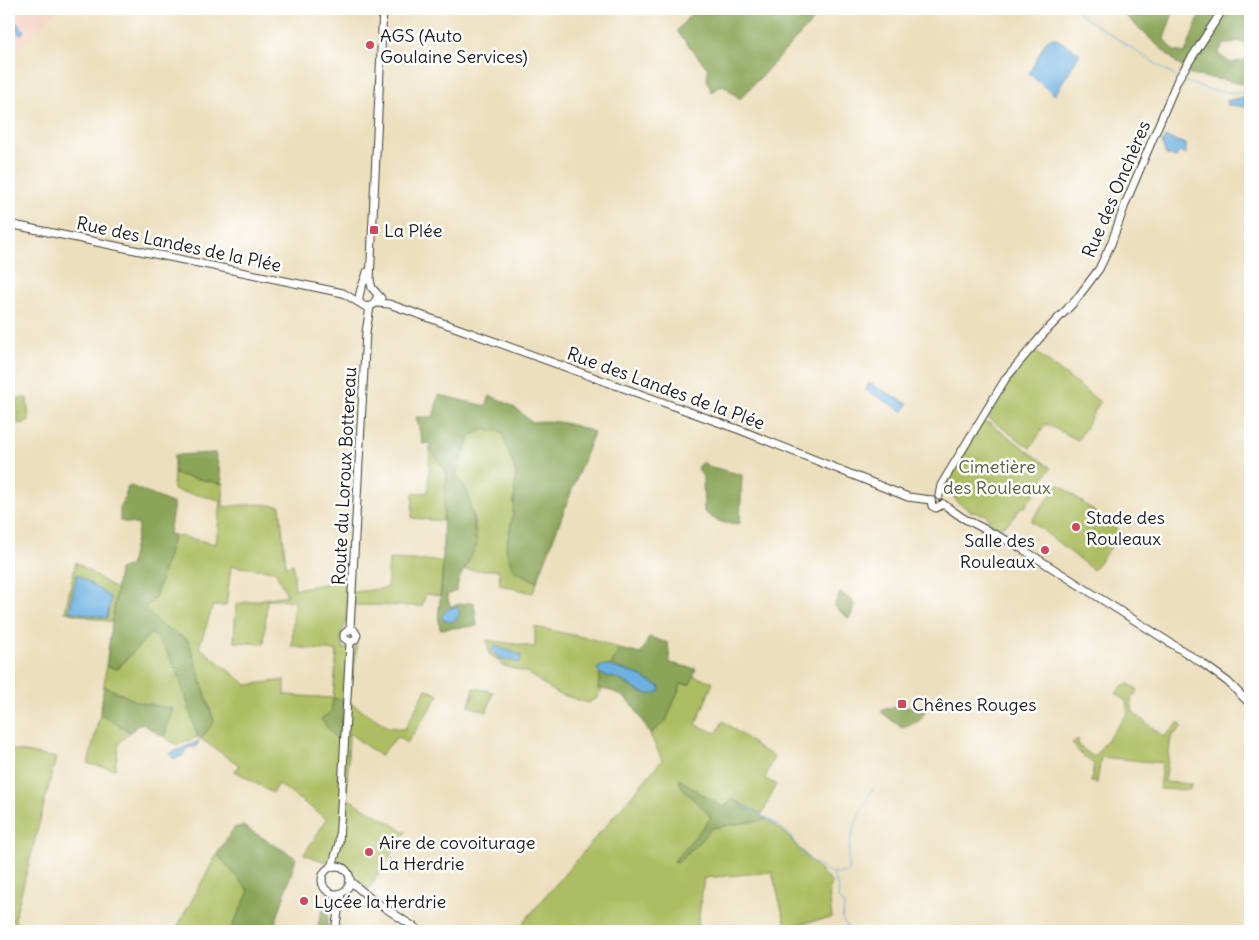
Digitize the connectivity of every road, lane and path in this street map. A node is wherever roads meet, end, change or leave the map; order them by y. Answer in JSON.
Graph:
{"nodes":[{"id":1,"x":383,"y":9,"type":"edge"},
{"id":2,"x":1223,"y":9,"type":"edge"},
{"id":3,"x":9,"y":224,"type":"edge"},
{"id":4,"x":370,"y":252,"type":"junction"},
{"id":5,"x":372,"y":288,"type":"junction"},
{"id":6,"x":361,"y":290,"type":"junction"},
{"id":7,"x":343,"y":293,"type":"junction"},
{"id":8,"x":359,"y":301,"type":"junction"},
{"id":9,"x":372,"y":303,"type":"junction"},
{"id":10,"x":939,"y":496,"type":"junction"},
{"id":11,"x":931,"y":500,"type":"junction"},
{"id":12,"x":943,"y":504,"type":"junction"},
{"id":13,"x":1250,"y":704,"type":"edge"},
{"id":14,"x":339,"y":843,"type":"junction"},
{"id":15,"x":332,"y":867,"type":"junction"},
{"id":16,"x":343,"y":868,"type":"junction"},
{"id":17,"x":350,"y":881,"type":"junction"},
{"id":18,"x":344,"y":891,"type":"junction"},
{"id":19,"x":330,"y":892,"type":"junction"},
{"id":20,"x":370,"y":898,"type":"junction"},
{"id":21,"x":335,"y":920,"type":"junction"},
{"id":22,"x":334,"y":931,"type":"edge"},
{"id":23,"x":420,"y":931,"type":"edge"}],
"edges":[{"from":1,"to":4,"type":"street"},
{"from":2,"to":10,"type":"street","name":"Rue des Onchères"},
{"from":3,"to":7,"type":"street","name":"Rue des Landes de la Plée"},
{"from":4,"to":5,"type":"street"},
{"from":4,"to":6,"type":"street"},
{"from":5,"to":6,"type":"street","name":"Rue des Landes de la Plée"},
{"from":5,"to":9,"type":"street"},
{"from":6,"to":7,"type":"street","name":"Rue des Landes de la Plée"},
{"from":6,"to":8,"type":"street"},
{"from":7,"to":8,"type":"street","name":"Rue des Landes de la Plée"},
{"from":8,"to":9,"type":"street","name":"Rue des Landes de la Plée"},
{"from":9,"to":11,"type":"street","name":"Rue des Landes de la Plée"},
{"from":9,"to":14,"type":"street","name":"Route du Loroux Bottereau"},
{"from":10,"to":11,"type":"street"},
{"from":10,"to":12,"type":"street"},
{"from":11,"to":12,"type":"street"},
{"from":12,"to":13,"type":"street"},
{"from":14,"to":15,"type":"street"},
{"from":14,"to":16,"type":"street"},
{"from":15,"to":16,"type":"street"},
{"from":15,"to":19,"type":"street"},
{"from":16,"to":17,"type":"street"},
{"from":17,"to":18,"type":"street"},
{"from":17,"to":20,"type":"street"},
{"from":18,"to":19,"type":"street"},
{"from":18,"to":20,"type":"street"},
{"from":18,"to":21,"type":"street"},
{"from":19,"to":21,"type":"street"},
{"from":20,"to":23,"type":"street"},
{"from":21,"to":22,"type":"street"}]}
